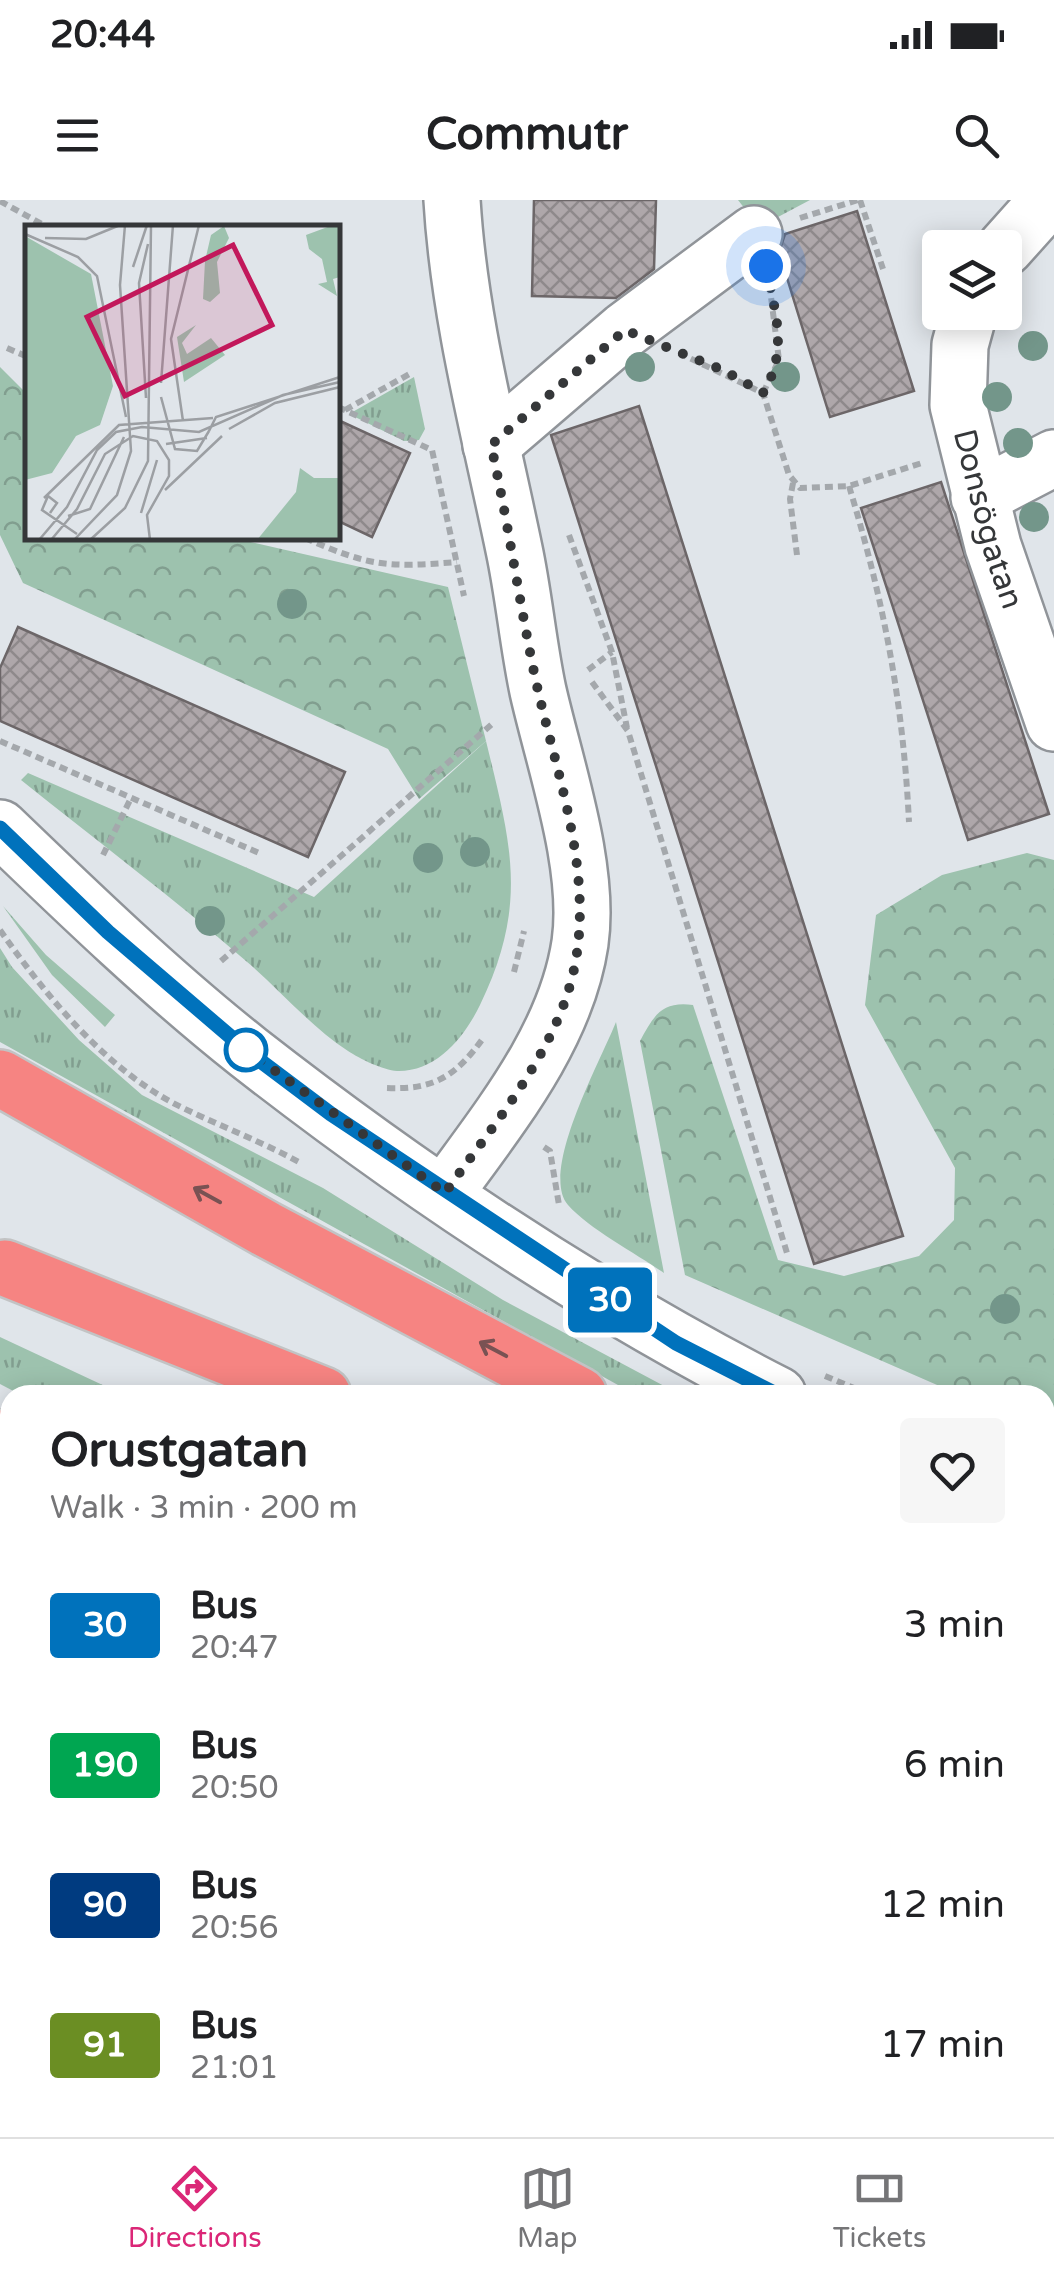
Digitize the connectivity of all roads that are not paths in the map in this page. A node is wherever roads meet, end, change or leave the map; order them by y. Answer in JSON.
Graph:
{"nodes":[{"id":1,"x":452,"y":200,"type":"edge"},
{"id":2,"x":1048,"y":200,"type":"edge"},
{"id":3,"x":1021,"y":230,"type":"edge"},
{"id":4,"x":754,"y":234,"type":"road end"},
{"id":5,"x":964,"y":330,"type":"edge"},
{"id":6,"x":491,"y":445,"type":"junction"},
{"id":7,"x":1054,"y":458,"type":"edge"},
{"id":8,"x":980,"y":497,"type":"junction"},
{"id":9,"x":1054,"y":722,"type":"edge"},
{"id":10,"x":0,"y":828,"type":"edge"},
{"id":11,"x":0,"y":1078,"type":"edge"},
{"id":12,"x":445,"y":1193,"type":"junction"},
{"id":13,"x":2,"y":1267,"type":"edge"},
{"id":14,"x":251,"y":1385,"type":"edge"},
{"id":15,"x":298,"y":1385,"type":"edge"},
{"id":16,"x":560,"y":1385,"type":"edge"},
{"id":17,"x":758,"y":1385,"type":"edge"}],
"edges":[{"from":1,"to":6,"type":"street"},
{"from":2,"to":3,"type":"street"},
{"from":4,"to":6,"type":"street"},
{"from":5,"to":8,"type":"street","name":"Donsögatan"},
{"from":6,"to":12,"type":"street"},
{"from":7,"to":8,"type":"street"},
{"from":8,"to":9,"type":"street","name":"Donsögatan"},
{"from":10,"to":12,"type":"street"},
{"from":16,"to":11,"type":"highway","one_way":true},
{"from":12,"to":17,"type":"street"},
{"from":13,"to":14,"type":"highway"},
{"from":13,"to":15,"type":"highway"}]}
